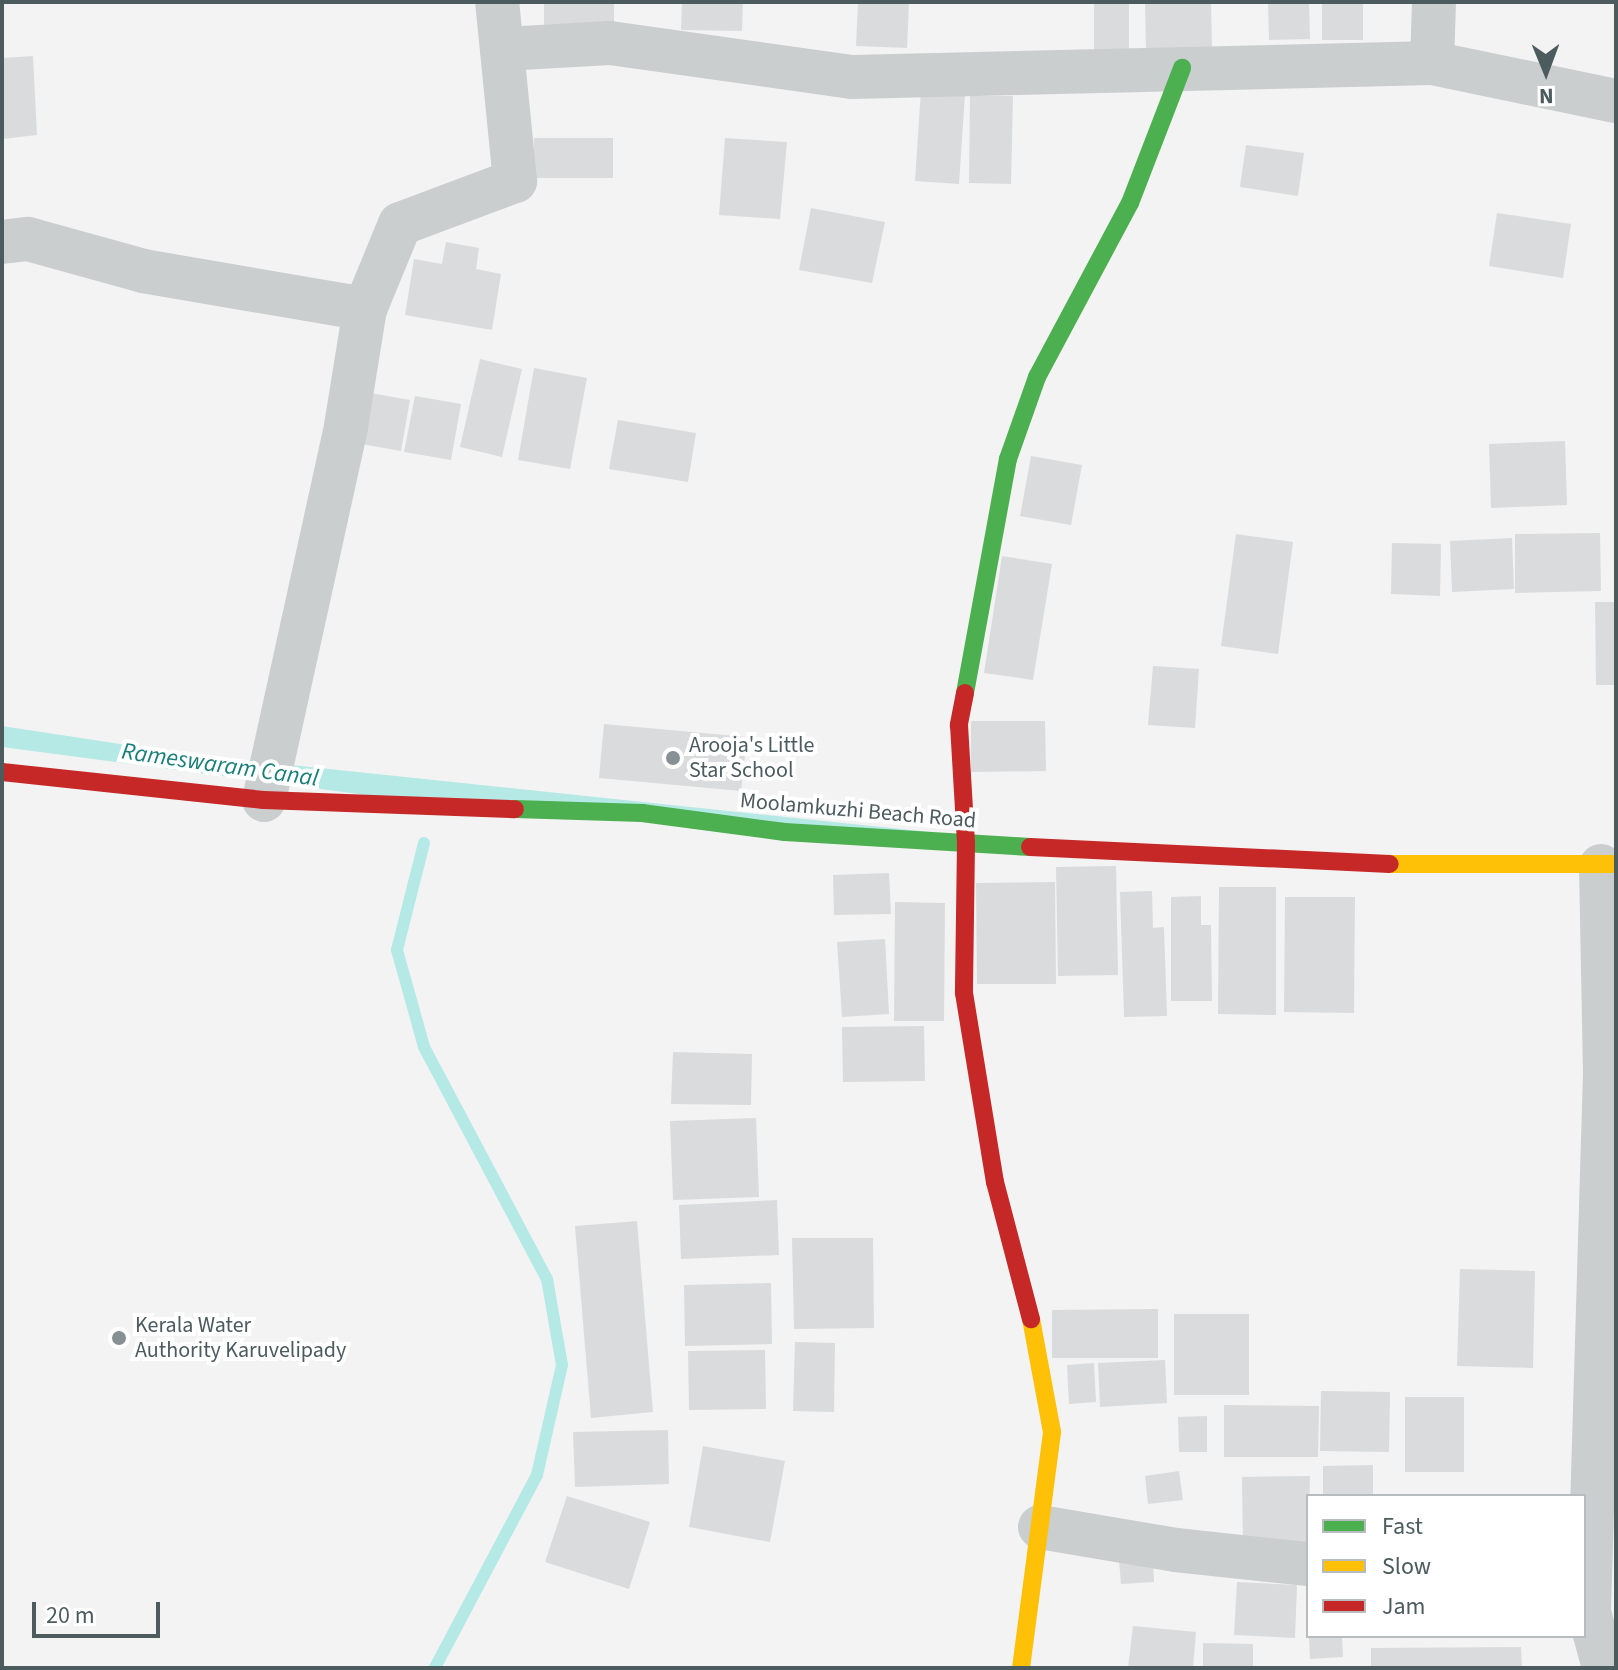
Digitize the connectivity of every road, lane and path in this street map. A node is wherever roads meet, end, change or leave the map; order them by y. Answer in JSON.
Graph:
{"nodes":[{"id":1,"x":497,"y":2,"type":"edge"},
{"id":2,"x":1434,"y":2,"type":"edge"},
{"id":3,"x":502,"y":49,"type":"junction"},
{"id":4,"x":1432,"y":63,"type":"junction"},
{"id":5,"x":1182,"y":68,"type":"junction"},
{"id":6,"x":1616,"y":101,"type":"edge"},
{"id":7,"x":2,"y":242,"type":"edge"},
{"id":8,"x":365,"y":309,"type":"junction"},
{"id":9,"x":2,"y":772,"type":"edge"},
{"id":10,"x":268,"y":782,"type":"junction"},
{"id":11,"x":966,"y":844,"type":"junction"},
{"id":12,"x":1608,"y":865,"type":"edge"},
{"id":13,"x":1605,"y":1419,"type":"edge"},
{"id":14,"x":1040,"y":1527,"type":"junction"},
{"id":15,"x":1306,"y":1564,"type":"edge"},
{"id":16,"x":1587,"y":1612,"type":"edge"},
{"id":17,"x":1021,"y":1668,"type":"edge"},
{"id":18,"x":1604,"y":1668,"type":"edge"}],
"edges":[{"from":1,"to":3,"type":"street"},
{"from":2,"to":4,"type":"street"},
{"from":3,"to":5,"type":"street"},
{"from":3,"to":8,"type":"street"},
{"from":4,"to":5,"type":"street"},
{"from":4,"to":6,"type":"street"},
{"from":5,"to":11,"type":"street"},
{"from":7,"to":8,"type":"street"},
{"from":8,"to":10,"type":"street"},
{"from":9,"to":10,"type":"street","name":"Moolamkuzhi Beach Road"},
{"from":10,"to":11,"type":"street","name":"Moolamkuzhi Beach Road"},
{"from":11,"to":12,"type":"street","name":"Moolamkuzhi Beach Road"},
{"from":11,"to":14,"type":"street"},
{"from":12,"to":13,"type":"street"},
{"from":13,"to":16,"type":"street"},
{"from":14,"to":15,"type":"street"},
{"from":14,"to":17,"type":"street"},
{"from":16,"to":18,"type":"street"}]}
